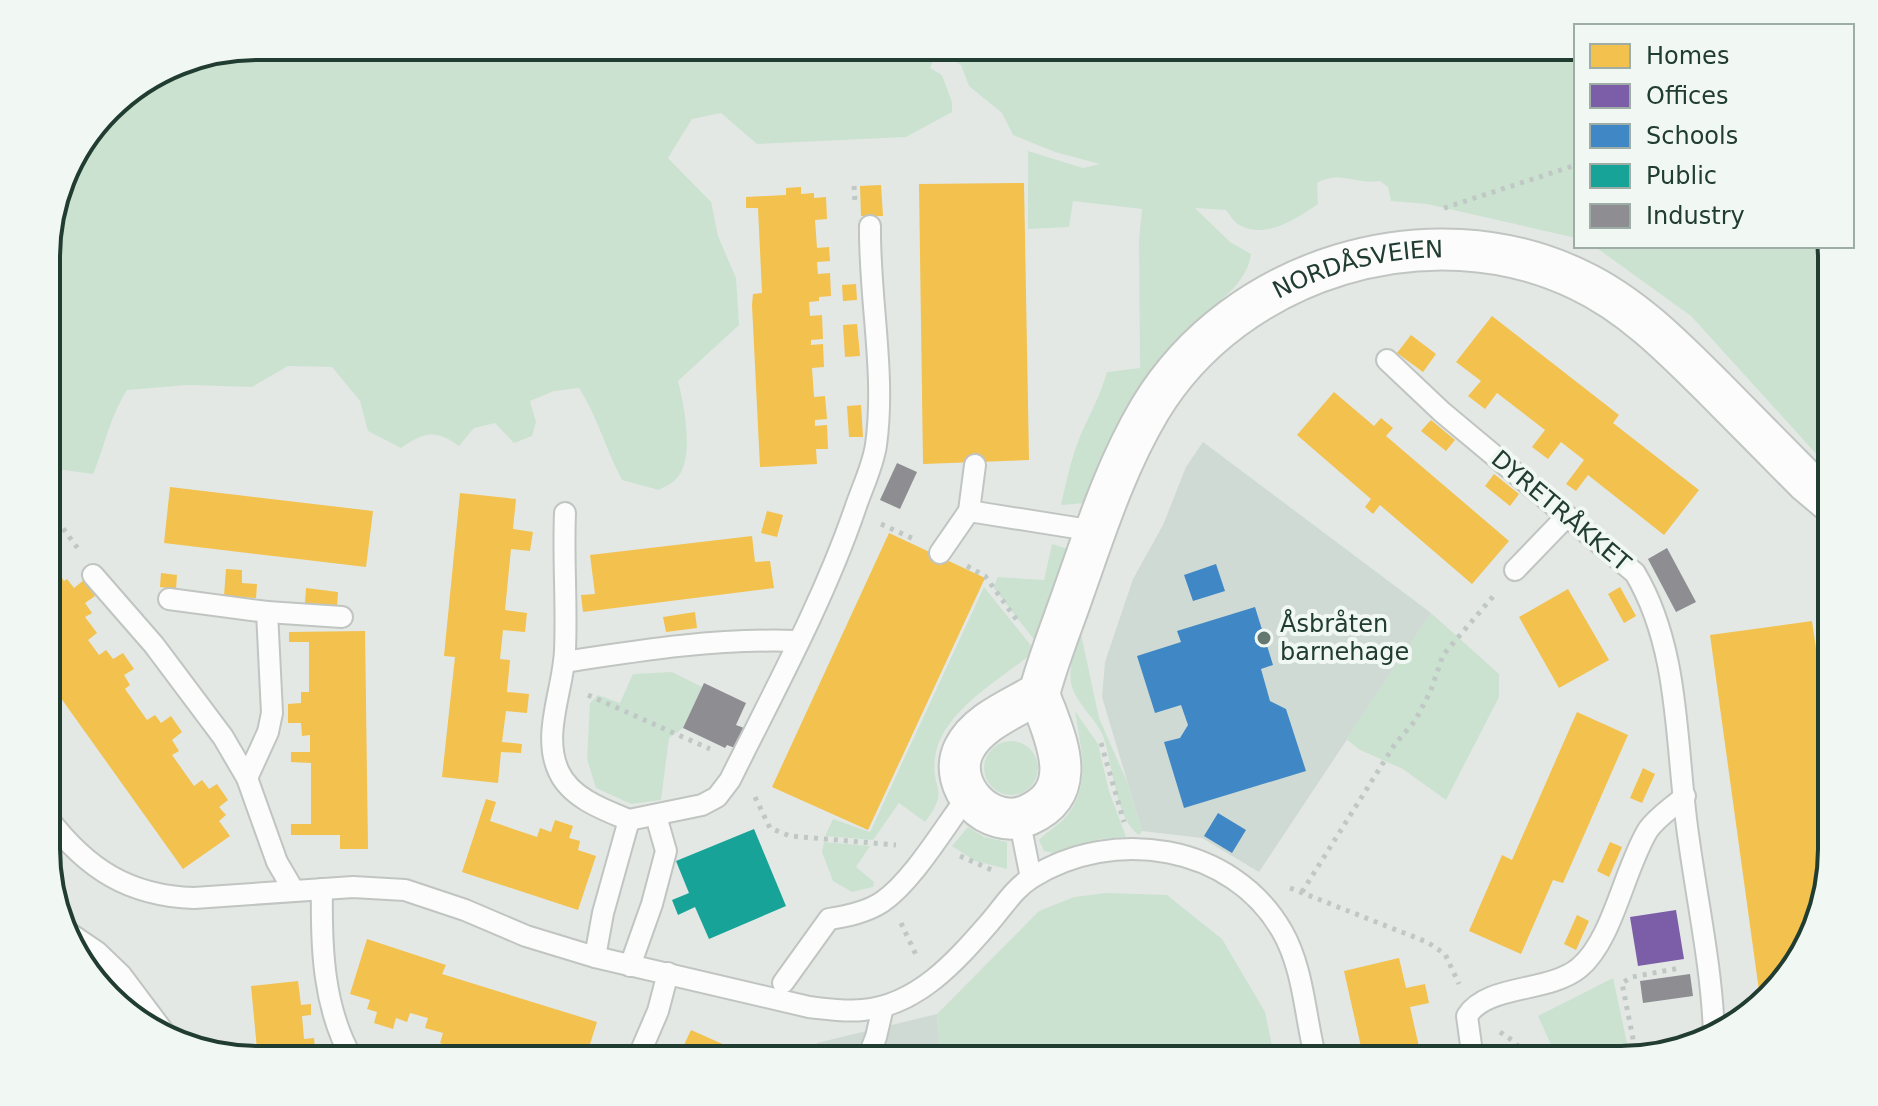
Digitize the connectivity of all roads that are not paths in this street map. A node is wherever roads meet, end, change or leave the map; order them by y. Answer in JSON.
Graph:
{"nodes":[{"id":1,"x":870,"y":226,"type":"dead end"},
{"id":2,"x":1387,"y":360,"type":"dead end"},
{"id":3,"x":975,"y":465,"type":"dead end"},
{"id":4,"x":1818,"y":491,"type":"edge"},
{"id":5,"x":969,"y":511,"type":"junction"},
{"id":6,"x":565,"y":513,"type":"dead end"},
{"id":7,"x":1567,"y":516,"type":"junction"},
{"id":8,"x":1095,"y":531,"type":"junction"},
{"id":9,"x":940,"y":552,"type":"road end"},
{"id":10,"x":1515,"y":570,"type":"dead end"},
{"id":11,"x":93,"y":575,"type":"dead end"},
{"id":12,"x":169,"y":599,"type":"dead end"},
{"id":13,"x":267,"y":612,"type":"junction"},
{"id":14,"x":342,"y":617,"type":"dead end"},
{"id":15,"x":798,"y":641,"type":"junction"},
{"id":16,"x":563,"y":673,"type":"junction"},
{"id":17,"x":1044,"y":678,"type":"junction"},
{"id":18,"x":247,"y":778,"type":"junction"},
{"id":19,"x":968,"y":796,"type":"junction"},
{"id":20,"x":1685,"y":796,"type":"junction"},
{"id":21,"x":656,"y":816,"type":"junction"},
{"id":22,"x":1019,"y":818,"type":"junction"},
{"id":23,"x":629,"y":820,"type":"junction"},
{"id":24,"x":60,"y":834,"type":"edge"},
{"id":25,"x":1031,"y":878,"type":"junction"},
{"id":26,"x":322,"y":889,"type":"junction"},
{"id":27,"x":294,"y":891,"type":"junction"},
{"id":28,"x":84,"y":943,"type":"edge"},
{"id":29,"x":595,"y":957,"type":"junction"},
{"id":30,"x":630,"y":966,"type":"junction"},
{"id":31,"x":668,"y":973,"type":"junction"},
{"id":32,"x":783,"y":983,"type":"dead end"},
{"id":33,"x":883,"y":1007,"type":"junction"},
{"id":34,"x":150,"y":1014,"type":"edge"},
{"id":35,"x":1714,"y":1023,"type":"edge"},
{"id":36,"x":347,"y":1046,"type":"edge"},
{"id":37,"x":643,"y":1046,"type":"edge"},
{"id":38,"x":872,"y":1046,"type":"edge"},
{"id":39,"x":1313,"y":1046,"type":"edge"},
{"id":40,"x":1471,"y":1046,"type":"edge"}],
"edges":[{"from":1,"to":15,"type":"lane"},
{"from":2,"to":7,"type":"lane","name":"DYRETRÅKKET"},
{"from":3,"to":5,"type":"lane"},
{"from":4,"to":8,"type":"street","name":"NORDÅSVEIEN"},
{"from":5,"to":8,"type":"lane"},
{"from":5,"to":9,"type":"lane"},
{"from":6,"to":16,"type":"lane"},
{"from":7,"to":10,"type":"lane"},
{"from":7,"to":20,"type":"lane","name":"DYRETRÅKKET"},
{"from":8,"to":17,"type":"street","name":"NORDÅSVEIEN"},
{"from":11,"to":18,"type":"lane"},
{"from":12,"to":13,"type":"lane"},
{"from":13,"to":14,"type":"lane"},
{"from":13,"to":18,"type":"lane"},
{"from":15,"to":16,"type":"lane"},
{"from":15,"to":21,"type":"lane"},
{"from":16,"to":23,"type":"lane"},
{"from":17,"to":19,"type":"street"},
{"from":17,"to":22,"type":"street"},
{"from":18,"to":27,"type":"lane"},
{"from":19,"to":22,"type":"street"},
{"from":19,"to":32,"type":"lane"},
{"from":20,"to":35,"type":"lane","name":"DYRETRÅKKET"},
{"from":20,"to":40,"type":"lane"},
{"from":21,"to":23,"type":"lane"},
{"from":21,"to":30,"type":"lane"},
{"from":22,"to":25,"type":"lane"},
{"from":23,"to":29,"type":"lane"},
{"from":24,"to":27,"type":"lane"},
{"from":25,"to":33,"type":"lane"},
{"from":25,"to":39,"type":"lane"},
{"from":26,"to":27,"type":"lane"},
{"from":26,"to":29,"type":"lane"},
{"from":26,"to":36,"type":"lane"},
{"from":28,"to":34,"type":"lane"},
{"from":29,"to":30,"type":"lane"},
{"from":30,"to":31,"type":"lane"},
{"from":31,"to":33,"type":"lane"},
{"from":31,"to":37,"type":"lane"},
{"from":33,"to":38,"type":"lane"}]}
